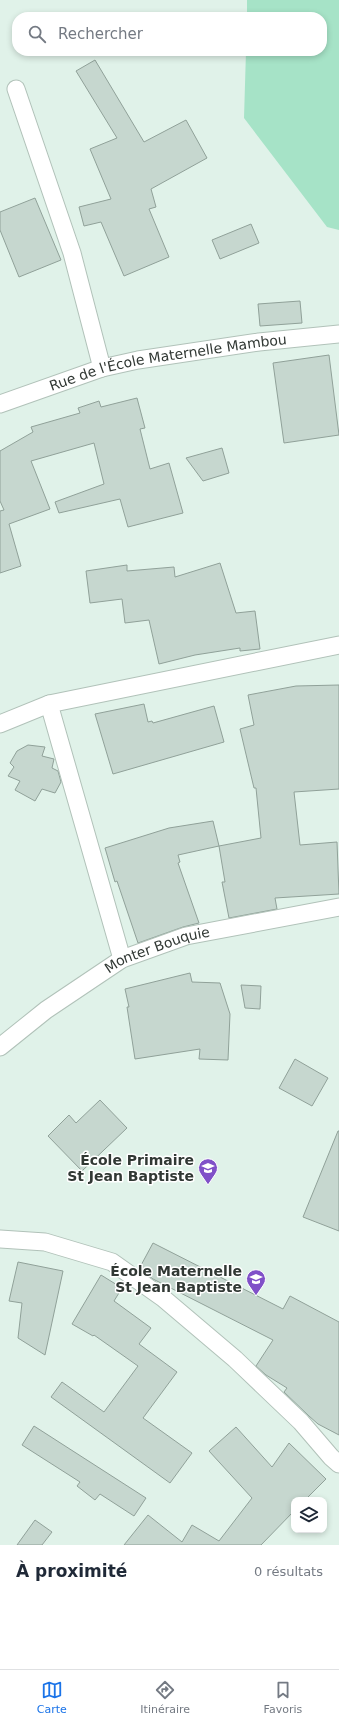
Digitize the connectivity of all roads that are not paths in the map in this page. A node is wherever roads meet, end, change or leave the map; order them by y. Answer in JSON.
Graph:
{"nodes":[{"id":1,"x":16,"y":89,"type":"dead end"},
{"id":2,"x":339,"y":334,"type":"edge"},
{"id":3,"x":102,"y":368,"type":"junction"},
{"id":4,"x":0,"y":404,"type":"edge"},
{"id":5,"x":339,"y":645,"type":"edge"},
{"id":6,"x":49,"y":704,"type":"junction"},
{"id":7,"x":0,"y":724,"type":"edge"},
{"id":8,"x":339,"y":907,"type":"edge"},
{"id":9,"x":122,"y":959,"type":"junction"},
{"id":10,"x":0,"y":1047,"type":"edge"},
{"id":11,"x":0,"y":1239,"type":"edge"},
{"id":12,"x":339,"y":1464,"type":"edge"}],
"edges":[{"from":1,"to":3,"type":"street"},
{"from":2,"to":3,"type":"street","name":"Rue de l'École Maternelle Mambou"},
{"from":3,"to":4,"type":"street","name":"Rue de l'École Maternelle Mambou"},
{"from":5,"to":6,"type":"street"},
{"from":6,"to":7,"type":"street"},
{"from":6,"to":9,"type":"street"},
{"from":8,"to":9,"type":"street","name":"Monter Bouquie"},
{"from":9,"to":10,"type":"street","name":"Monter Bouquie"},
{"from":11,"to":12,"type":"street"}]}
